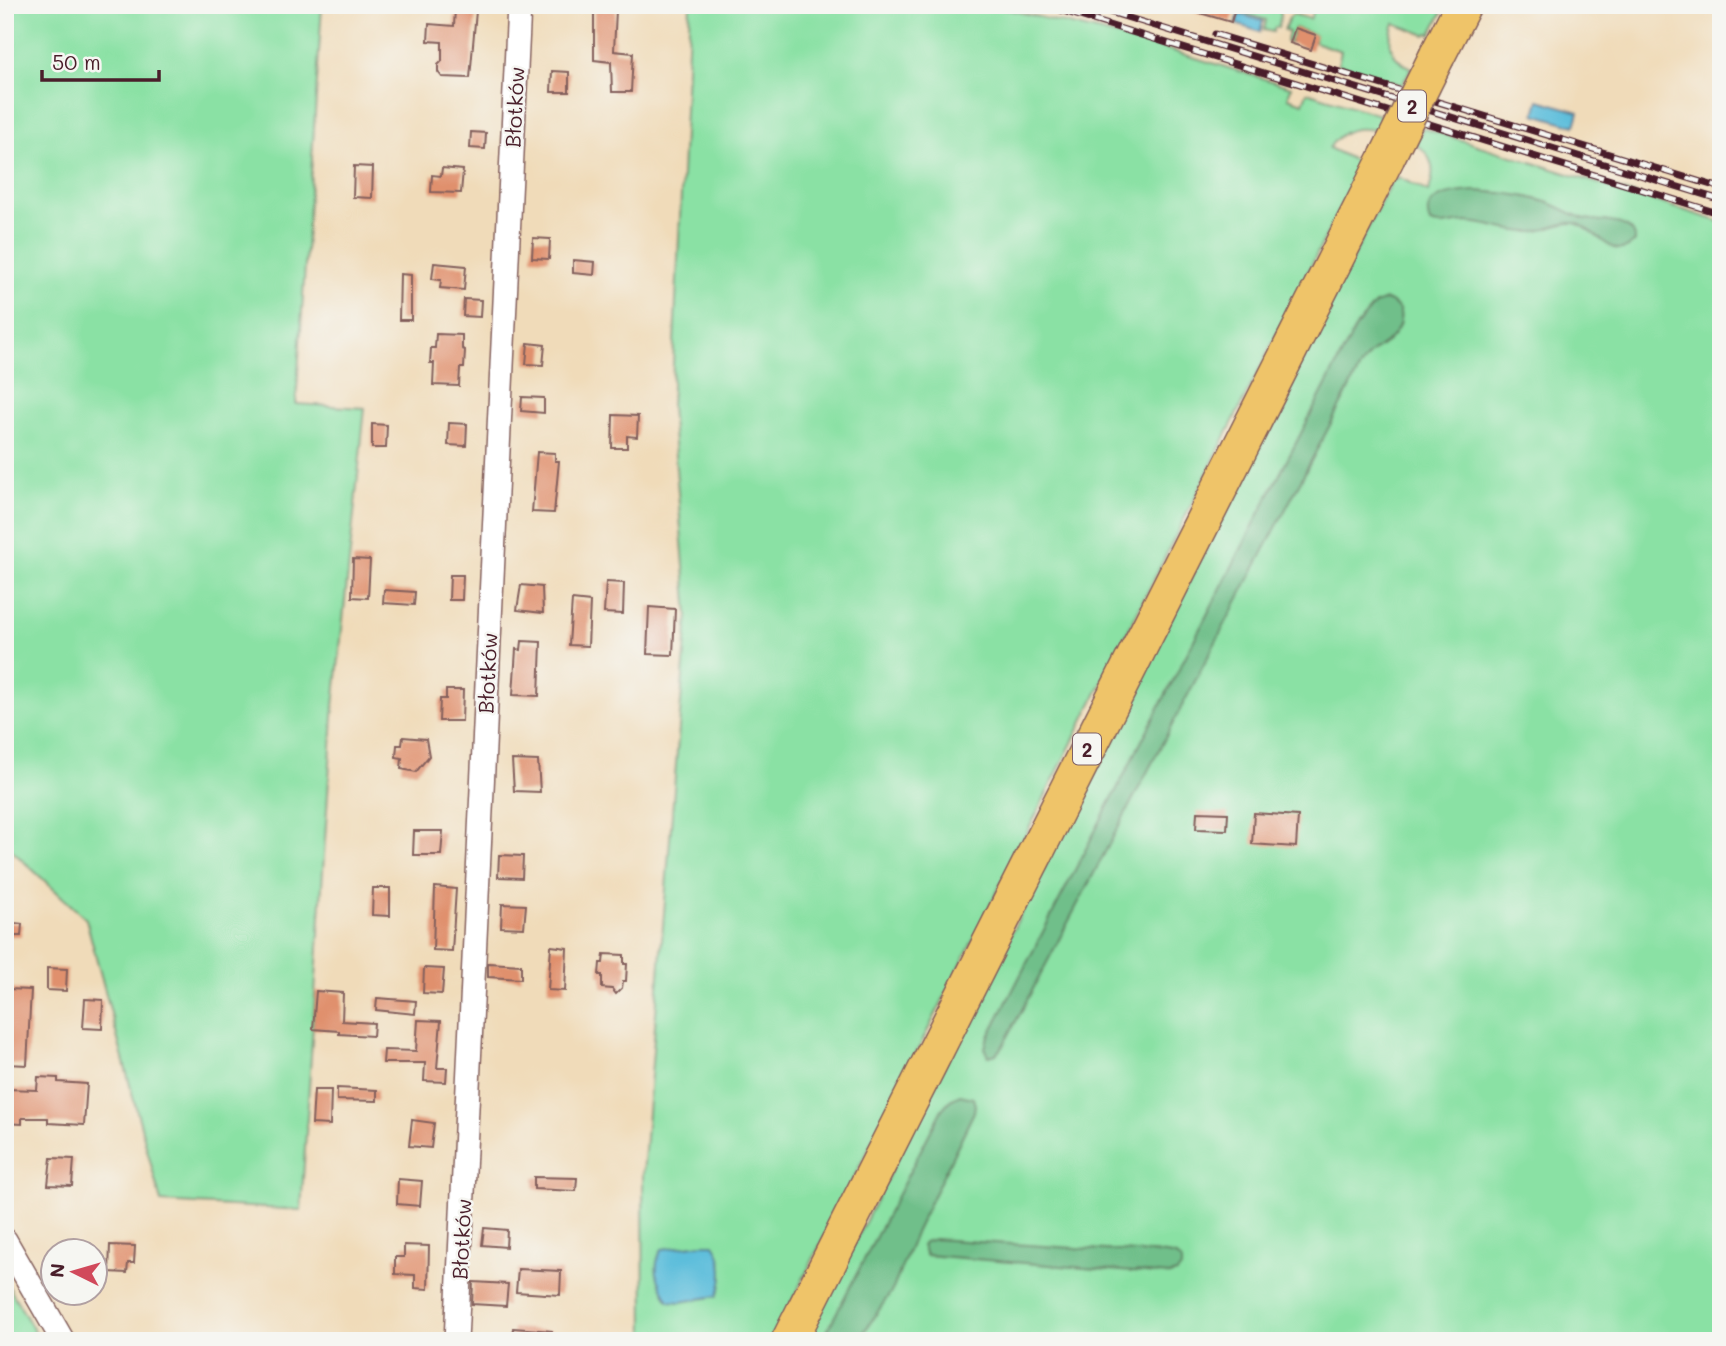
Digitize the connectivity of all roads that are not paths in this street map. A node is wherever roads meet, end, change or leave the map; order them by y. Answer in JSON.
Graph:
{"nodes":[{"id":1,"x":519,"y":5,"type":"edge"},
{"id":2,"x":1464,"y":5,"type":"edge"},
{"id":3,"x":5,"y":1240,"type":"edge"},
{"id":4,"x":63,"y":1341,"type":"edge"},
{"id":5,"x":456,"y":1341,"type":"edge"},
{"id":6,"x":789,"y":1341,"type":"edge"}],
"edges":[{"from":1,"to":5,"type":"street","name":"Błotków"},
{"from":2,"to":6,"type":"highway","number":"2","bridge":true},
{"from":3,"to":4,"type":"street"}]}
